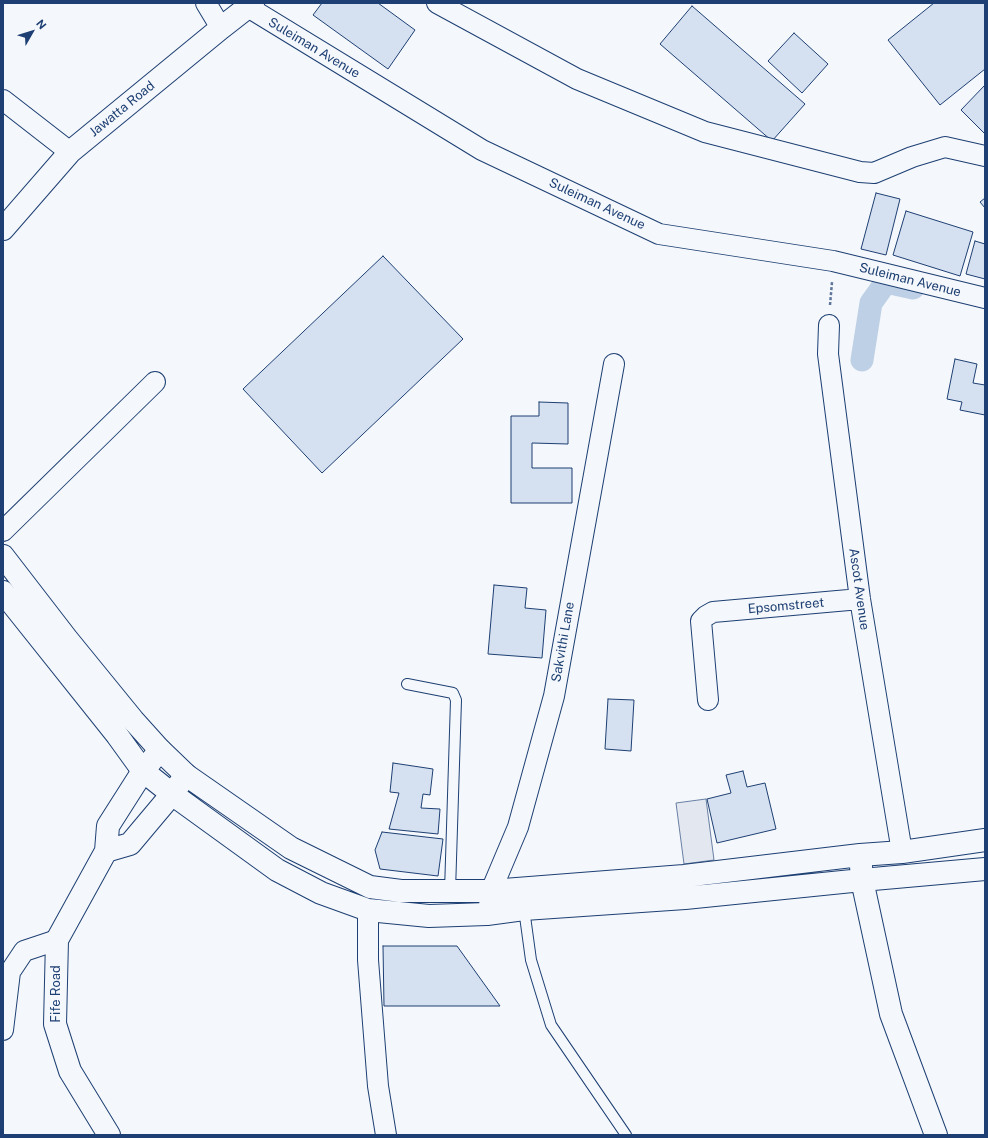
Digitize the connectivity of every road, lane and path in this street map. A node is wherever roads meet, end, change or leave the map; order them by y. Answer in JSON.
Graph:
{"nodes":[{"id":1,"x":206,"y":3,"type":"edge"},
{"id":2,"x":437,"y":3,"type":"edge"},
{"id":3,"x":251,"y":5,"type":"edge"},
{"id":4,"x":221,"y":28,"type":"junction"},
{"id":5,"x":3,"y":100,"type":"edge"},
{"id":6,"x":70,"y":152,"type":"junction"},
{"id":7,"x":985,"y":156,"type":"edge"},
{"id":8,"x":3,"y":229,"type":"edge"},
{"id":9,"x":833,"y":262,"type":"junction"},
{"id":10,"x":985,"y":298,"type":"edge"},
{"id":11,"x":829,"y":325,"type":"joint"},
{"id":12,"x":614,"y":364,"type":"dead end"},
{"id":13,"x":155,"y":382,"type":"dead end"},
{"id":14,"x":3,"y":531,"type":"edge"},
{"id":15,"x":3,"y":556,"type":"edge"},
{"id":16,"x":3,"y":592,"type":"edge"},
{"id":17,"x":860,"y":599,"type":"junction"},
{"id":18,"x":407,"y":684,"type":"dead end"},
{"id":19,"x":708,"y":700,"type":"dead end"},
{"id":20,"x":160,"y":750,"type":"junction"},
{"id":21,"x":143,"y":770,"type":"junction"},
{"id":22,"x":186,"y":775,"type":"junction"},
{"id":23,"x":172,"y":794,"type":"junction"},
{"id":24,"x":985,"y":840,"type":"edge"},
{"id":25,"x":106,"y":852,"type":"junction"},
{"id":26,"x":902,"y":852,"type":"junction"},
{"id":27,"x":860,"y":855,"type":"junction"},
{"id":28,"x":985,"y":869,"type":"edge"},
{"id":29,"x":862,"y":880,"type":"junction"},
{"id":30,"x":450,"y":891,"type":"junction"},
{"id":31,"x":491,"y":891,"type":"junction"},
{"id":32,"x":524,"y":909,"type":"junction"},
{"id":33,"x":368,"y":910,"type":"junction"},
{"id":34,"x":487,"y":914,"type":"junction"},
{"id":35,"x":57,"y":940,"type":"junction"},
{"id":36,"x":3,"y":1030,"type":"edge"},
{"id":37,"x":103,"y":1133,"type":"edge"},
{"id":38,"x":386,"y":1135,"type":"edge"},
{"id":39,"x":626,"y":1135,"type":"edge"},
{"id":40,"x":936,"y":1135,"type":"edge"}],
"edges":[{"from":1,"to":4,"type":"street"},
{"from":2,"to":7,"type":"street"},
{"from":3,"to":4,"type":"main road","name":"Jawatta Road"},
{"from":3,"to":9,"type":"street","name":"Suleiman Avenue"},
{"from":4,"to":6,"type":"main road","name":"Jawatta Road"},
{"from":5,"to":6,"type":"street"},
{"from":6,"to":8,"type":"main road","name":"Jawatta Road"},
{"from":9,"to":10,"type":"street","name":"Suleiman Avenue"},
{"from":9,"to":11,"type":"path"},
{"from":11,"to":17,"type":"street","name":"Ascot Avenue"},
{"from":12,"to":31,"type":"street","name":"Sakvithi Lane"},
{"from":13,"to":14,"type":"street"},
{"from":15,"to":20,"type":"main road"},
{"from":16,"to":21,"type":"main road"},
{"from":17,"to":19,"type":"street","name":"Epsomstreet"},
{"from":17,"to":26,"type":"street","name":"Ascot Avenue"},
{"from":18,"to":30,"type":"lane"},
{"from":20,"to":21,"type":"main road","name":"Fife Road"},
{"from":20,"to":22,"type":"main road"},
{"from":21,"to":23,"type":"main road"},
{"from":21,"to":25,"type":"main road","name":"Fife Road"},
{"from":22,"to":23,"type":"main road"},
{"from":22,"to":30,"type":"main road"},
{"from":23,"to":25,"type":"main road"},
{"from":23,"to":33,"type":"main road"},
{"from":24,"to":26,"type":"main road"},
{"from":25,"to":35,"type":"main road","name":"Fife Road"},
{"from":26,"to":27,"type":"main road"},
{"from":27,"to":29,"type":"main road"},
{"from":27,"to":31,"type":"main road"},
{"from":28,"to":29,"type":"main road"},
{"from":29,"to":32,"type":"main road"},
{"from":29,"to":40,"type":"main road"},
{"from":30,"to":31,"type":"main road"},
{"from":31,"to":34,"type":"street","name":"Sakvithi Lane"},
{"from":32,"to":34,"type":"main road"},
{"from":32,"to":39,"type":"lane"},
{"from":33,"to":34,"type":"main road"},
{"from":33,"to":38,"type":"street"},
{"from":35,"to":36,"type":"street"},
{"from":35,"to":37,"type":"main road","name":"Fife Road"}]}
